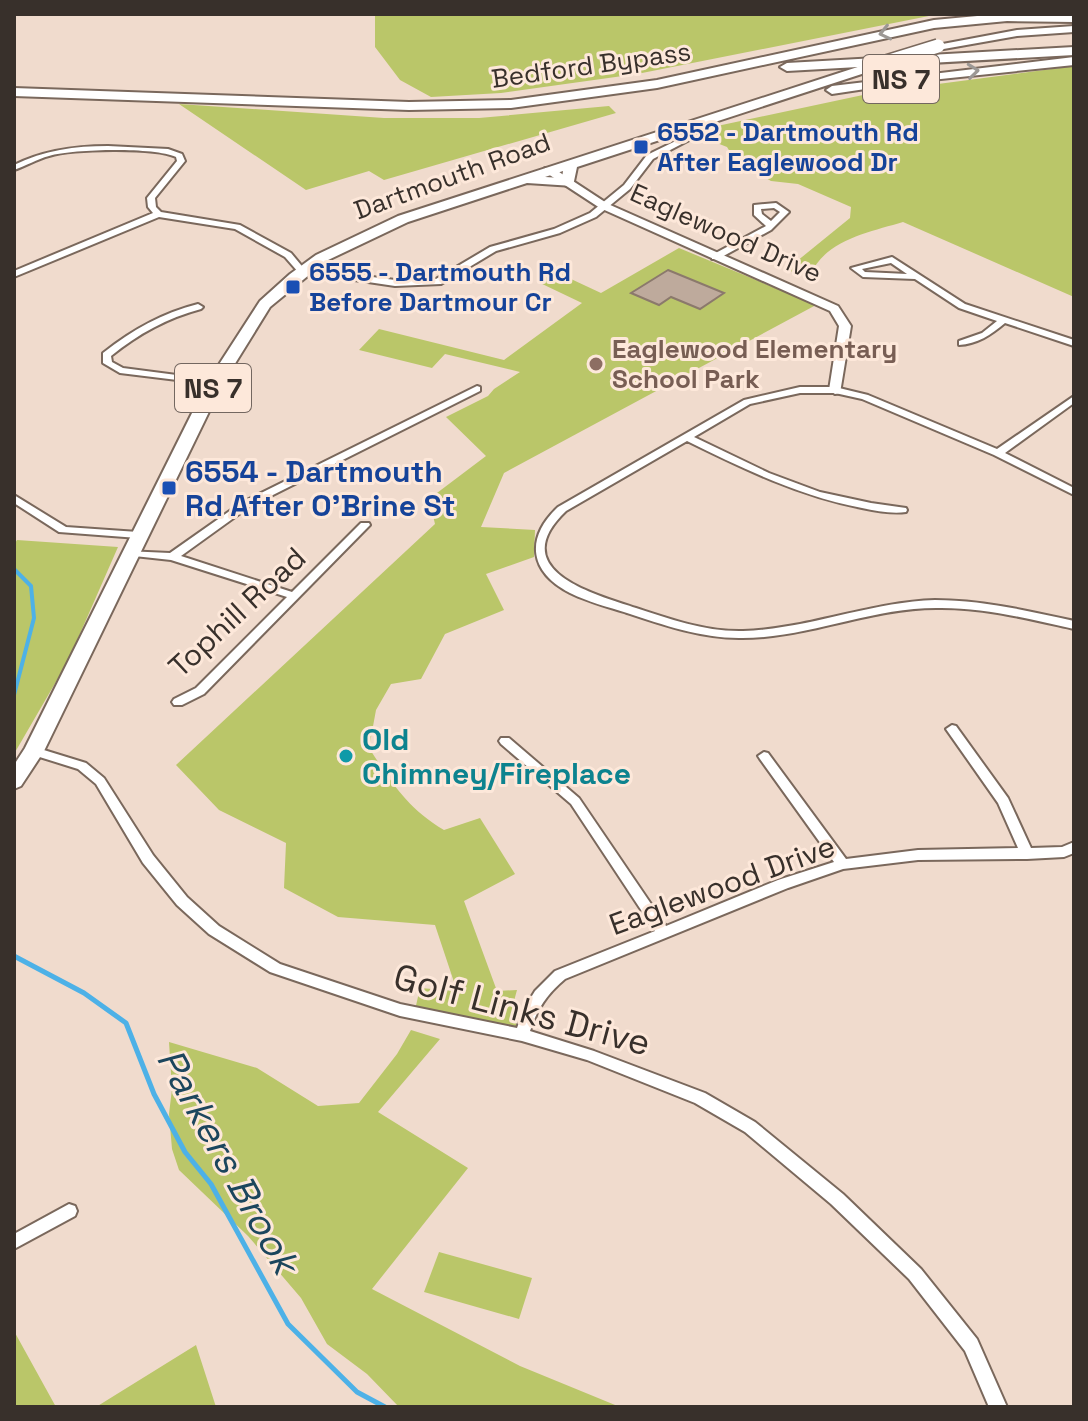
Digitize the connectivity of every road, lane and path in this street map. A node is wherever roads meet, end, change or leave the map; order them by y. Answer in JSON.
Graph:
{"nodes":[{"id":1,"x":1074,"y":18,"type":"edge"},
{"id":2,"x":1074,"y":29,"type":"edge"},
{"id":3,"x":1074,"y":51,"type":"edge"},
{"id":4,"x":1074,"y":61,"type":"edge"},
{"id":5,"x":14,"y":95,"type":"edge"},
{"id":6,"x":730,"y":113,"type":"junction"},
{"id":7,"x":693,"y":136,"type":"dead end"},
{"id":8,"x":571,"y":164,"type":"junction"},
{"id":9,"x":14,"y":168,"type":"edge"},
{"id":10,"x":549,"y":170,"type":"junction"},
{"id":11,"x":520,"y":180,"type":"junction"},
{"id":12,"x":568,"y":183,"type":"junction"},
{"id":13,"x":604,"y":206,"type":"junction"},
{"id":14,"x":158,"y":214,"type":"junction"},
{"id":15,"x":769,"y":224,"type":"dead end"},
{"id":16,"x":288,"y":255,"type":"junction"},
{"id":17,"x":715,"y":257,"type":"junction"},
{"id":18,"x":311,"y":265,"type":"junction"},
{"id":19,"x":14,"y":274,"type":"edge"},
{"id":20,"x":914,"y":277,"type":"junction"},
{"id":21,"x":198,"y":307,"type":"dead end"},
{"id":22,"x":1005,"y":319,"type":"junction"},
{"id":23,"x":962,"y":343,"type":"dead end"},
{"id":24,"x":1074,"y":343,"type":"edge"},
{"id":25,"x":215,"y":383,"type":"junction"},
{"id":26,"x":477,"y":389,"type":"dead end"},
{"id":27,"x":835,"y":390,"type":"junction"},
{"id":28,"x":1074,"y":399,"type":"edge"},
{"id":29,"x":686,"y":437,"type":"junction"},
{"id":30,"x":998,"y":453,"type":"junction"},
{"id":31,"x":1074,"y":492,"type":"edge"},
{"id":32,"x":14,"y":498,"type":"edge"},
{"id":33,"x":902,"y":510,"type":"dead end"},
{"id":34,"x":365,"y":525,"type":"dead end"},
{"id":35,"x":134,"y":544,"type":"junction"},
{"id":36,"x":172,"y":557,"type":"junction"},
{"id":37,"x":294,"y":596,"type":"junction"},
{"id":38,"x":1074,"y":625,"type":"edge"},
{"id":39,"x":178,"y":702,"type":"dead end"},
{"id":40,"x":952,"y":729,"type":"dead end"},
{"id":41,"x":505,"y":741,"type":"dead end"},
{"id":42,"x":34,"y":751,"type":"junction"},
{"id":43,"x":764,"y":756,"type":"dead end"},
{"id":44,"x":14,"y":781,"type":"edge"},
{"id":45,"x":1074,"y":847,"type":"edge"},
{"id":46,"x":1027,"y":854,"type":"junction"},
{"id":47,"x":843,"y":864,"type":"junction"},
{"id":48,"x":663,"y":932,"type":"junction"},
{"id":49,"x":522,"y":1035,"type":"junction"},
{"id":50,"x":69,"y":1211,"type":"dead end"},
{"id":51,"x":14,"y":1242,"type":"edge"},
{"id":52,"x":998,"y":1407,"type":"edge"}],
"edges":[{"from":1,"to":5,"type":"highway","name":"Bedford Bypass","one_way":true},
{"from":2,"to":6,"type":"main road","name":"Dartmouth Road","number":"NS 7","bridge":true},
{"from":3,"to":5,"type":"highway","name":"Bedford Bypass"},
{"from":6,"to":4,"type":"main road","name":"Dartmouth Road","number":"NS 7","one_way":true},
{"from":6,"to":8,"type":"main road","name":"Dartmouth Road","number":"NS 7"},
{"from":7,"to":13,"type":"street"},
{"from":8,"to":10,"type":"main road","name":"Dartmouth Road","number":"NS 7"},
{"from":8,"to":12,"type":"main road"},
{"from":9,"to":14,"type":"street"},
{"from":10,"to":11,"type":"main road","name":"Dartmouth Road","number":"NS 7"},
{"from":10,"to":12,"type":"street","name":"Eaglewood Drive"},
{"from":11,"to":12,"type":"main road"},
{"from":11,"to":18,"type":"main road","name":"Dartmouth Road","number":"NS 7"},
{"from":12,"to":13,"type":"street","name":"Eaglewood Drive"},
{"from":13,"to":17,"type":"street","name":"Eaglewood Drive"},
{"from":13,"to":18,"type":"street"},
{"from":14,"to":16,"type":"street"},
{"from":14,"to":19,"type":"street"},
{"from":15,"to":17,"type":"street"},
{"from":16,"to":18,"type":"street"},
{"from":16,"to":18,"type":"street"},
{"from":17,"to":27,"type":"street","name":"Eaglewood Drive"},
{"from":18,"to":25,"type":"main road","name":"Dartmouth Road","number":"NS 7"},
{"from":20,"to":20,"type":"street"},
{"from":20,"to":22,"type":"street"},
{"from":21,"to":25,"type":"street"},
{"from":22,"to":23,"type":"street"},
{"from":22,"to":24,"type":"street"},
{"from":25,"to":35,"type":"main road","name":"Dartmouth Road","number":"NS 7"},
{"from":26,"to":36,"type":"street"},
{"from":27,"to":29,"type":"street"},
{"from":27,"to":30,"type":"street"},
{"from":28,"to":30,"type":"street"},
{"from":29,"to":33,"type":"street"},
{"from":29,"to":38,"type":"street"},
{"from":30,"to":31,"type":"street"},
{"from":32,"to":35,"type":"street"},
{"from":34,"to":37,"type":"street","name":"Tophill Road"},
{"from":35,"to":36,"type":"street"},
{"from":35,"to":42,"type":"main road","name":"Dartmouth Road","number":"NS 7"},
{"from":36,"to":37,"type":"street"},
{"from":37,"to":39,"type":"street","name":"Tophill Road"},
{"from":40,"to":46,"type":"street"},
{"from":41,"to":48,"type":"street"},
{"from":42,"to":44,"type":"main road","name":"Dartmouth Road","number":"NS 7"},
{"from":42,"to":49,"type":"street","name":"Golf Links Drive"},
{"from":43,"to":47,"type":"street"},
{"from":45,"to":46,"type":"street","name":"Eaglewood Drive"},
{"from":46,"to":47,"type":"street","name":"Eaglewood Drive"},
{"from":47,"to":48,"type":"street","name":"Eaglewood Drive"},
{"from":48,"to":49,"type":"street","name":"Eaglewood Drive"},
{"from":49,"to":52,"type":"street","name":"Golf Links Drive"},
{"from":50,"to":51,"type":"street"}]}
